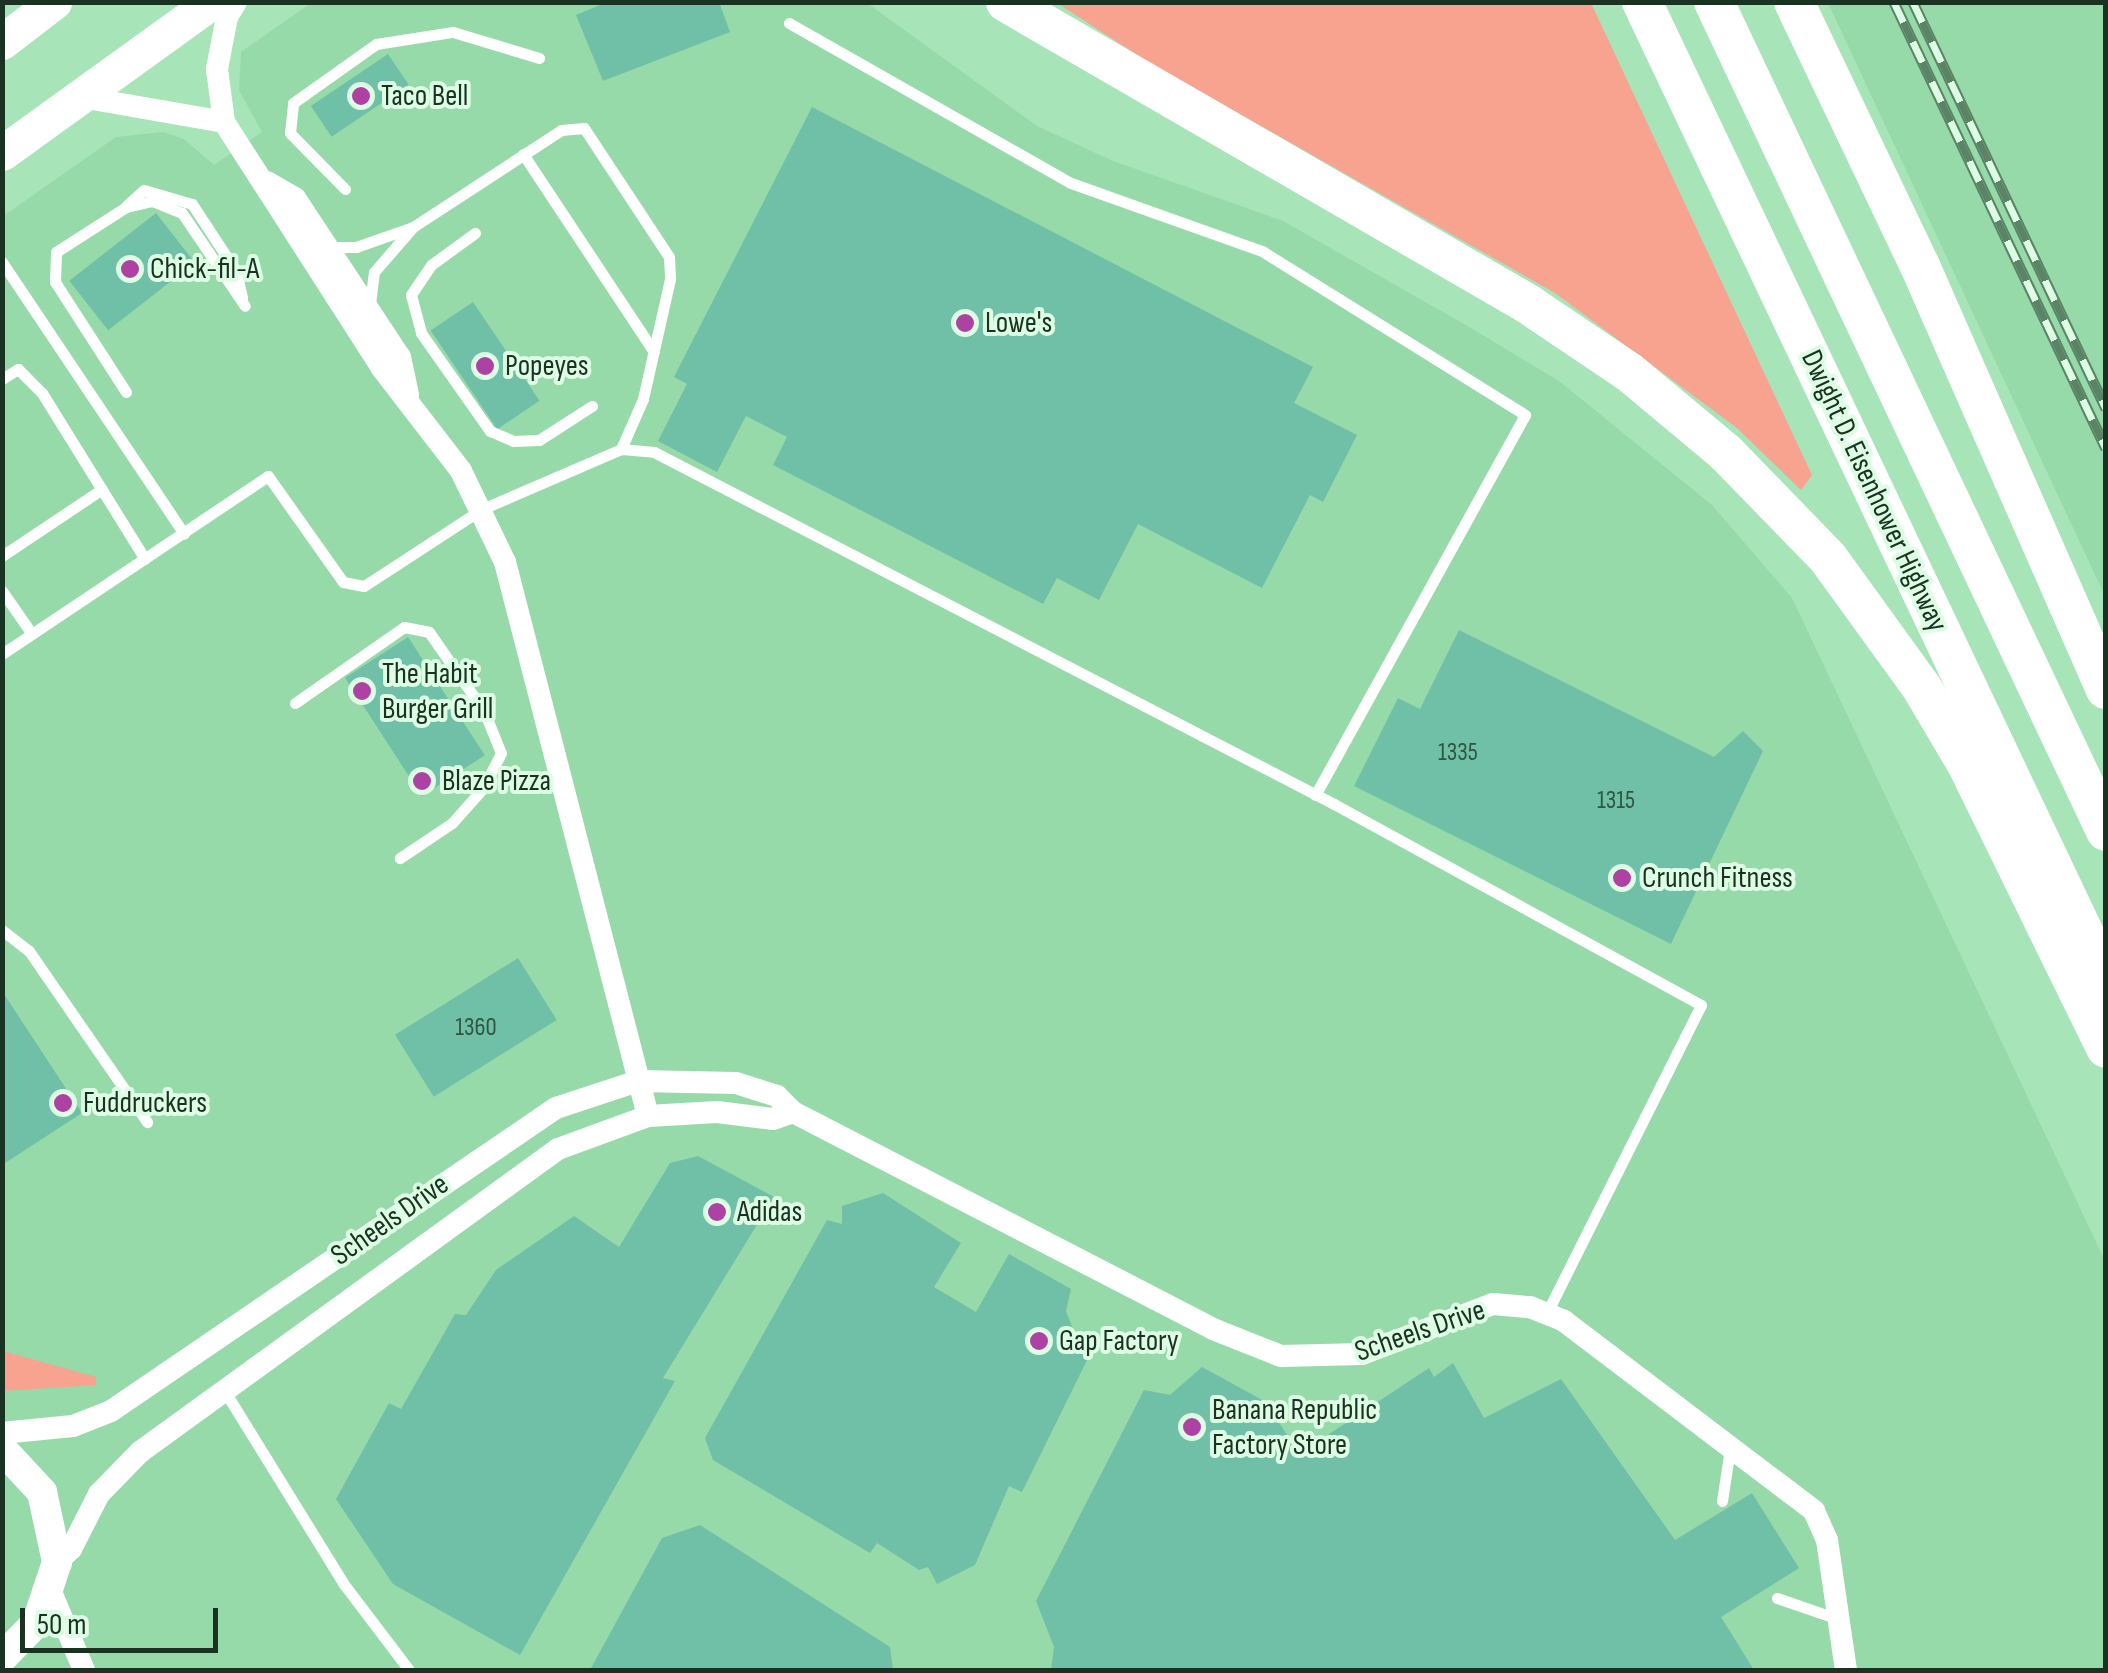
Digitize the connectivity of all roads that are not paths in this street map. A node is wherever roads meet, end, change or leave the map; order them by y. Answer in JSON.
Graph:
{"nodes":[{"id":1,"x":54,"y":2,"type":"edge"},
{"id":2,"x":211,"y":2,"type":"edge"},
{"id":3,"x":236,"y":2,"type":"edge"},
{"id":4,"x":1006,"y":2,"type":"edge"},
{"id":5,"x":1642,"y":2,"type":"edge"},
{"id":6,"x":1714,"y":2,"type":"edge"},
{"id":7,"x":1794,"y":2,"type":"edge"},
{"id":8,"x":790,"y":23,"type":"dead end"},
{"id":9,"x":2,"y":42,"type":"edge"},
{"id":10,"x":538,"y":58,"type":"dead end"},
{"id":11,"x":81,"y":97,"type":"junction"},
{"id":12,"x":224,"y":122,"type":"junction"},
{"id":13,"x":2,"y":152,"type":"edge"},
{"id":14,"x":523,"y":154,"type":"junction"},
{"id":15,"x":267,"y":182,"type":"junction"},
{"id":16,"x":346,"y":188,"type":"dead end"},
{"id":17,"x":413,"y":227,"type":"junction"},
{"id":18,"x":475,"y":233,"type":"dead end"},
{"id":19,"x":327,"y":247,"type":"junction"},
{"id":20,"x":2,"y":262,"type":"edge"},
{"id":21,"x":244,"y":306,"type":"dead end"},
{"id":22,"x":371,"y":313,"type":"junction"},
{"id":23,"x":654,"y":352,"type":"junction"},
{"id":24,"x":2,"y":380,"type":"edge"},
{"id":25,"x":126,"y":392,"type":"dead end"},
{"id":26,"x":408,"y":395,"type":"junction"},
{"id":27,"x":592,"y":406,"type":"dead end"},
{"id":28,"x":620,"y":448,"type":"junction"},
{"id":29,"x":102,"y":488,"type":"junction"},
{"id":30,"x":482,"y":509,"type":"junction"},
{"id":31,"x":184,"y":534,"type":"junction"},
{"id":32,"x":2,"y":556,"type":"edge"},
{"id":33,"x":146,"y":559,"type":"junction"},
{"id":34,"x":2,"y":591,"type":"edge"},
{"id":35,"x":32,"y":634,"type":"junction"},
{"id":36,"x":2,"y":654,"type":"edge"},
{"id":37,"x":2106,"y":689,"type":"edge"},
{"id":38,"x":296,"y":703,"type":"dead end"},
{"id":39,"x":1316,"y":795,"type":"junction"},
{"id":40,"x":2106,"y":832,"type":"edge"},
{"id":41,"x":400,"y":858,"type":"dead end"},
{"id":42,"x":2,"y":930,"type":"edge"},
{"id":43,"x":2106,"y":980,"type":"edge"},
{"id":44,"x":2106,"y":1048,"type":"edge"},
{"id":45,"x":638,"y":1081,"type":"junction"},
{"id":46,"x":793,"y":1112,"type":"junction"},
{"id":47,"x":648,"y":1116,"type":"junction"},
{"id":48,"x":147,"y":1122,"type":"dead end"},
{"id":49,"x":1547,"y":1312,"type":"junction"},
{"id":50,"x":223,"y":1389,"type":"junction"},
{"id":51,"x":2,"y":1434,"type":"edge"},
{"id":52,"x":1731,"y":1444,"type":"junction"},
{"id":53,"x":2,"y":1448,"type":"edge"},
{"id":54,"x":1722,"y":1500,"type":"dead end"},
{"id":55,"x":57,"y":1562,"type":"junction"},
{"id":56,"x":51,"y":1592,"type":"junction"},
{"id":57,"x":1777,"y":1598,"type":"dead end"},
{"id":58,"x":1838,"y":1619,"type":"junction"},
{"id":59,"x":2,"y":1658,"type":"edge"},
{"id":60,"x":84,"y":1670,"type":"edge"},
{"id":61,"x":409,"y":1670,"type":"edge"},
{"id":62,"x":1846,"y":1670,"type":"edge"}],
"edges":[{"from":1,"to":9,"type":"main road"},
{"from":2,"to":11,"type":"main road"},
{"from":3,"to":12,"type":"street"},
{"from":4,"to":44,"type":"highway"},
{"from":5,"to":43,"type":"highway","name":"Dwight D. Eisenhower Highway"},
{"from":6,"to":40,"type":"highway","name":"Dwight D. Eisenhower Highway"},
{"from":7,"to":37,"type":"highway"},
{"from":8,"to":39,"type":"lane"},
{"from":10,"to":16,"type":"lane"},
{"from":11,"to":12,"type":"street"},
{"from":11,"to":13,"type":"main road"},
{"from":12,"to":15,"type":"street"},
{"from":14,"to":17,"type":"lane"},
{"from":14,"to":23,"type":"lane"},
{"from":14,"to":23,"type":"lane"},
{"from":15,"to":19,"type":"street"},
{"from":15,"to":26,"type":"street"},
{"from":17,"to":19,"type":"lane"},
{"from":17,"to":22,"type":"lane"},
{"from":18,"to":27,"type":"lane"},
{"from":19,"to":22,"type":"street"},
{"from":20,"to":31,"type":"lane"},
{"from":21,"to":25,"type":"lane"},
{"from":22,"to":26,"type":"street"},
{"from":23,"to":28,"type":"lane"},
{"from":24,"to":29,"type":"lane"},
{"from":26,"to":30,"type":"street"},
{"from":28,"to":30,"type":"lane"},
{"from":28,"to":39,"type":"lane"},
{"from":29,"to":32,"type":"lane"},
{"from":29,"to":33,"type":"lane"},
{"from":30,"to":31,"type":"lane"},
{"from":30,"to":45,"type":"street"},
{"from":31,"to":33,"type":"lane"},
{"from":33,"to":35,"type":"lane"},
{"from":34,"to":35,"type":"lane"},
{"from":35,"to":36,"type":"lane"},
{"from":38,"to":41,"type":"lane"},
{"from":39,"to":49,"type":"lane"},
{"from":42,"to":48,"type":"lane"},
{"from":45,"to":46,"type":"street","name":"Scheels Drive"},
{"from":45,"to":47,"type":"street"},
{"from":45,"to":51,"type":"street","name":"Scheels Drive"},
{"from":46,"to":47,"type":"street","name":"Scheels Drive"},
{"from":46,"to":49,"type":"street","name":"Scheels Drive"},
{"from":47,"to":50,"type":"street","name":"Scheels Drive"},
{"from":49,"to":52,"type":"street","name":"Scheels Drive"},
{"from":50,"to":55,"type":"street","name":"Scheels Drive"},
{"from":50,"to":61,"type":"lane"},
{"from":52,"to":54,"type":"lane"},
{"from":52,"to":58,"type":"street","name":"Scheels Drive"},
{"from":53,"to":55,"type":"street"},
{"from":55,"to":56,"type":"street"},
{"from":56,"to":59,"type":"street"},
{"from":56,"to":60,"type":"street"},
{"from":57,"to":58,"type":"lane"},
{"from":58,"to":62,"type":"street","name":"Scheels Drive"}]}
